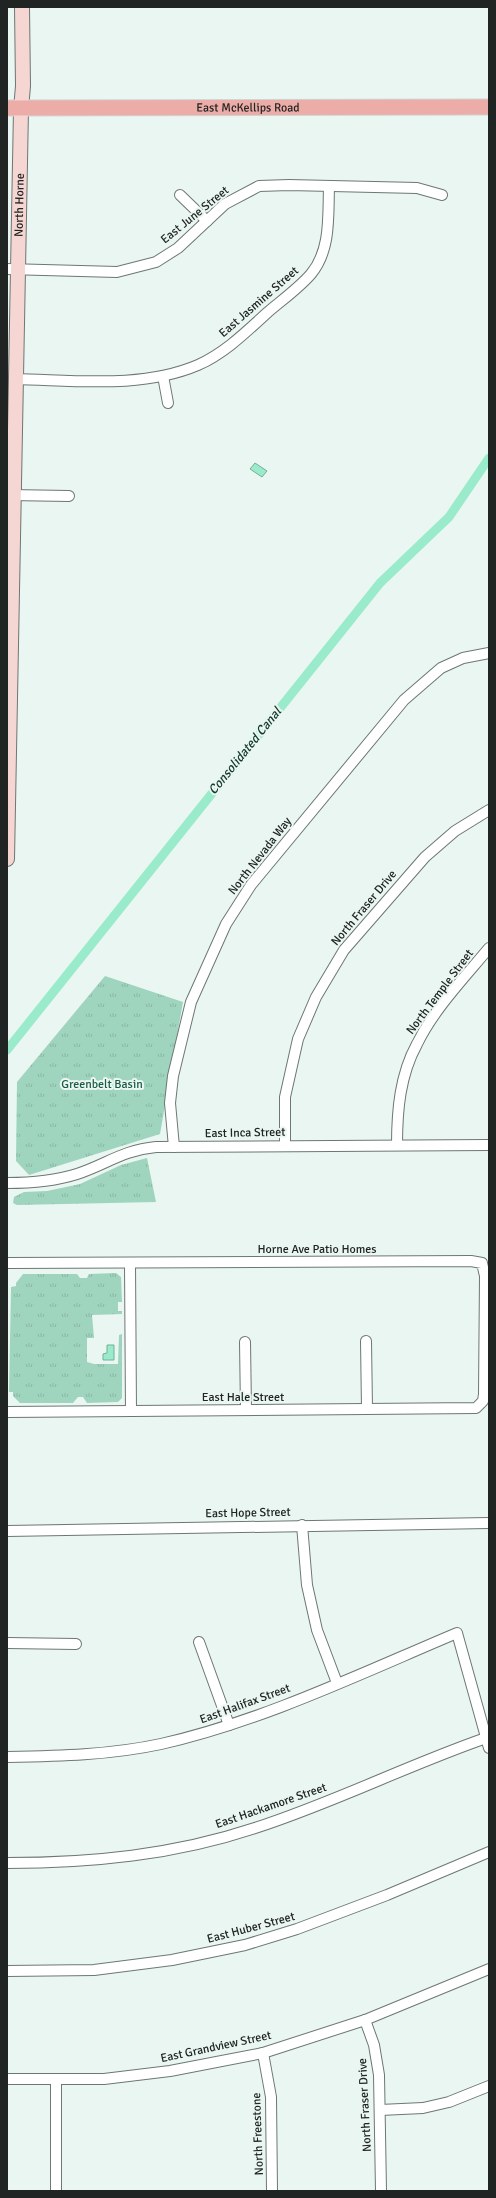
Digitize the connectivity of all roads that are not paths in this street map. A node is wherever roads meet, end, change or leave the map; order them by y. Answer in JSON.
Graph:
{"nodes":[{"id":1,"x":22,"y":7,"type":"edge"},
{"id":2,"x":489,"y":107,"type":"edge"},
{"id":3,"x":14,"y":108,"type":"edge"},
{"id":4,"x":329,"y":187,"type":"junction"},
{"id":5,"x":180,"y":195,"type":"dead end"},
{"id":6,"x":442,"y":195,"type":"dead end"},
{"id":7,"x":207,"y":221,"type":"junction"},
{"id":8,"x":12,"y":269,"type":"edge"},
{"id":9,"x":163,"y":376,"type":"junction"},
{"id":10,"x":15,"y":379,"type":"junction"},
{"id":11,"x":168,"y":403,"type":"dead end"},
{"id":12,"x":10,"y":495,"type":"edge"},
{"id":13,"x":69,"y":496,"type":"dead end"},
{"id":14,"x":486,"y":653,"type":"edge"},
{"id":15,"x":489,"y":810,"type":"edge"},
{"id":16,"x":7,"y":858,"type":"edge"},
{"id":17,"x":489,"y":948,"type":"edge"},
{"id":18,"x":286,"y":1145,"type":"junction"},
{"id":19,"x":397,"y":1145,"type":"junction"},
{"id":20,"x":489,"y":1145,"type":"edge"},
{"id":21,"x":174,"y":1147,"type":"junction"},
{"id":22,"x":7,"y":1183,"type":"edge"},
{"id":23,"x":7,"y":1264,"type":"edge"},
{"id":24,"x":130,"y":1264,"type":"junction"},
{"id":25,"x":366,"y":1341,"type":"dead end"},
{"id":26,"x":245,"y":1342,"type":"dead end"},
{"id":27,"x":480,"y":1406,"type":"joint"},
{"id":28,"x":367,"y":1409,"type":"junction"},
{"id":29,"x":246,"y":1410,"type":"junction"},
{"id":30,"x":132,"y":1411,"type":"junction"},
{"id":31,"x":7,"y":1412,"type":"edge"},
{"id":32,"x":489,"y":1523,"type":"edge"},
{"id":33,"x":302,"y":1525,"type":"junction"},
{"id":34,"x":7,"y":1531,"type":"edge"},
{"id":35,"x":199,"y":1642,"type":"dead end"},
{"id":36,"x":7,"y":1643,"type":"edge"},
{"id":37,"x":76,"y":1644,"type":"dead end"},
{"id":38,"x":337,"y":1683,"type":"junction"},
{"id":39,"x":229,"y":1725,"type":"junction"},
{"id":40,"x":487,"y":1743,"type":"edge"},
{"id":41,"x":7,"y":1757,"type":"edge"},
{"id":42,"x":489,"y":1852,"type":"edge"},
{"id":43,"x":7,"y":1863,"type":"edge"},
{"id":44,"x":489,"y":1969,"type":"edge"},
{"id":45,"x":7,"y":1971,"type":"edge"},
{"id":46,"x":365,"y":2020,"type":"junction"},
{"id":47,"x":263,"y":2053,"type":"junction"},
{"id":48,"x":7,"y":2079,"type":"edge"},
{"id":49,"x":56,"y":2080,"type":"junction"},
{"id":50,"x":489,"y":2086,"type":"edge"},
{"id":51,"x":380,"y":2110,"type":"junction"},
{"id":52,"x":56,"y":2191,"type":"edge"},
{"id":53,"x":272,"y":2191,"type":"edge"},
{"id":54,"x":381,"y":2191,"type":"edge"}],
"edges":[{"from":1,"to":3,"type":"street","name":"North Horne"},
{"from":2,"to":3,"type":"main road","name":"East McKellips Road"},
{"from":3,"to":8,"type":"street","name":"North Horne"},
{"from":4,"to":6,"type":"street","name":"East June Street"},
{"from":4,"to":7,"type":"street","name":"East June Street"},
{"from":4,"to":9,"type":"street","name":"East Jasmine Street"},
{"from":5,"to":7,"type":"street"},
{"from":7,"to":8,"type":"street","name":"East June Street"},
{"from":8,"to":10,"type":"street","name":"North Horne"},
{"from":9,"to":10,"type":"street","name":"East Jasmine Street"},
{"from":9,"to":11,"type":"street"},
{"from":10,"to":12,"type":"street","name":"North Horne"},
{"from":12,"to":13,"type":"street"},
{"from":12,"to":16,"type":"street","name":"North Horne"},
{"from":14,"to":21,"type":"street","name":"North Nevada Way"},
{"from":15,"to":18,"type":"street","name":"North Fraser Drive"},
{"from":17,"to":19,"type":"street","name":"North Temple Street"},
{"from":18,"to":19,"type":"street","name":"East Inca Street"},
{"from":18,"to":21,"type":"street","name":"East Inca Street"},
{"from":19,"to":20,"type":"street","name":"East Inca Street"},
{"from":21,"to":22,"type":"street","name":"East Inca Street"},
{"from":23,"to":24,"type":"street","name":"Horne Ave Patio Homes"},
{"from":24,"to":27,"type":"street","name":"Horne Ave Patio Homes"},
{"from":24,"to":30,"type":"street"},
{"from":25,"to":28,"type":"street"},
{"from":26,"to":29,"type":"street"},
{"from":27,"to":28,"type":"street","name":"East Hale Street"},
{"from":28,"to":29,"type":"street","name":"East Hale Street"},
{"from":29,"to":30,"type":"street","name":"East Hale Street"},
{"from":30,"to":31,"type":"street","name":"East Hale Street"},
{"from":32,"to":33,"type":"street","name":"East Hope Street"},
{"from":33,"to":34,"type":"street","name":"East Hope Street"},
{"from":33,"to":38,"type":"street"},
{"from":35,"to":39,"type":"street"},
{"from":36,"to":37,"type":"street"},
{"from":38,"to":39,"type":"street","name":"East Halifax Street"},
{"from":38,"to":40,"type":"street","name":"East Halifax Street"},
{"from":39,"to":41,"type":"street","name":"East Halifax Street"},
{"from":40,"to":43,"type":"street","name":"East Hackamore Street"},
{"from":42,"to":45,"type":"street","name":"East Huber Street"},
{"from":44,"to":46,"type":"street","name":"East Grandview Street"},
{"from":46,"to":47,"type":"street","name":"East Grandview Street"},
{"from":46,"to":51,"type":"street","name":"North Fraser Drive"},
{"from":47,"to":49,"type":"street","name":"East Grandview Street"},
{"from":47,"to":53,"type":"street","name":"North Freestone"},
{"from":48,"to":49,"type":"street","name":"East Grandview Street"},
{"from":49,"to":52,"type":"street"},
{"from":50,"to":51,"type":"street"},
{"from":51,"to":54,"type":"street","name":"North Fraser Drive"}]}
